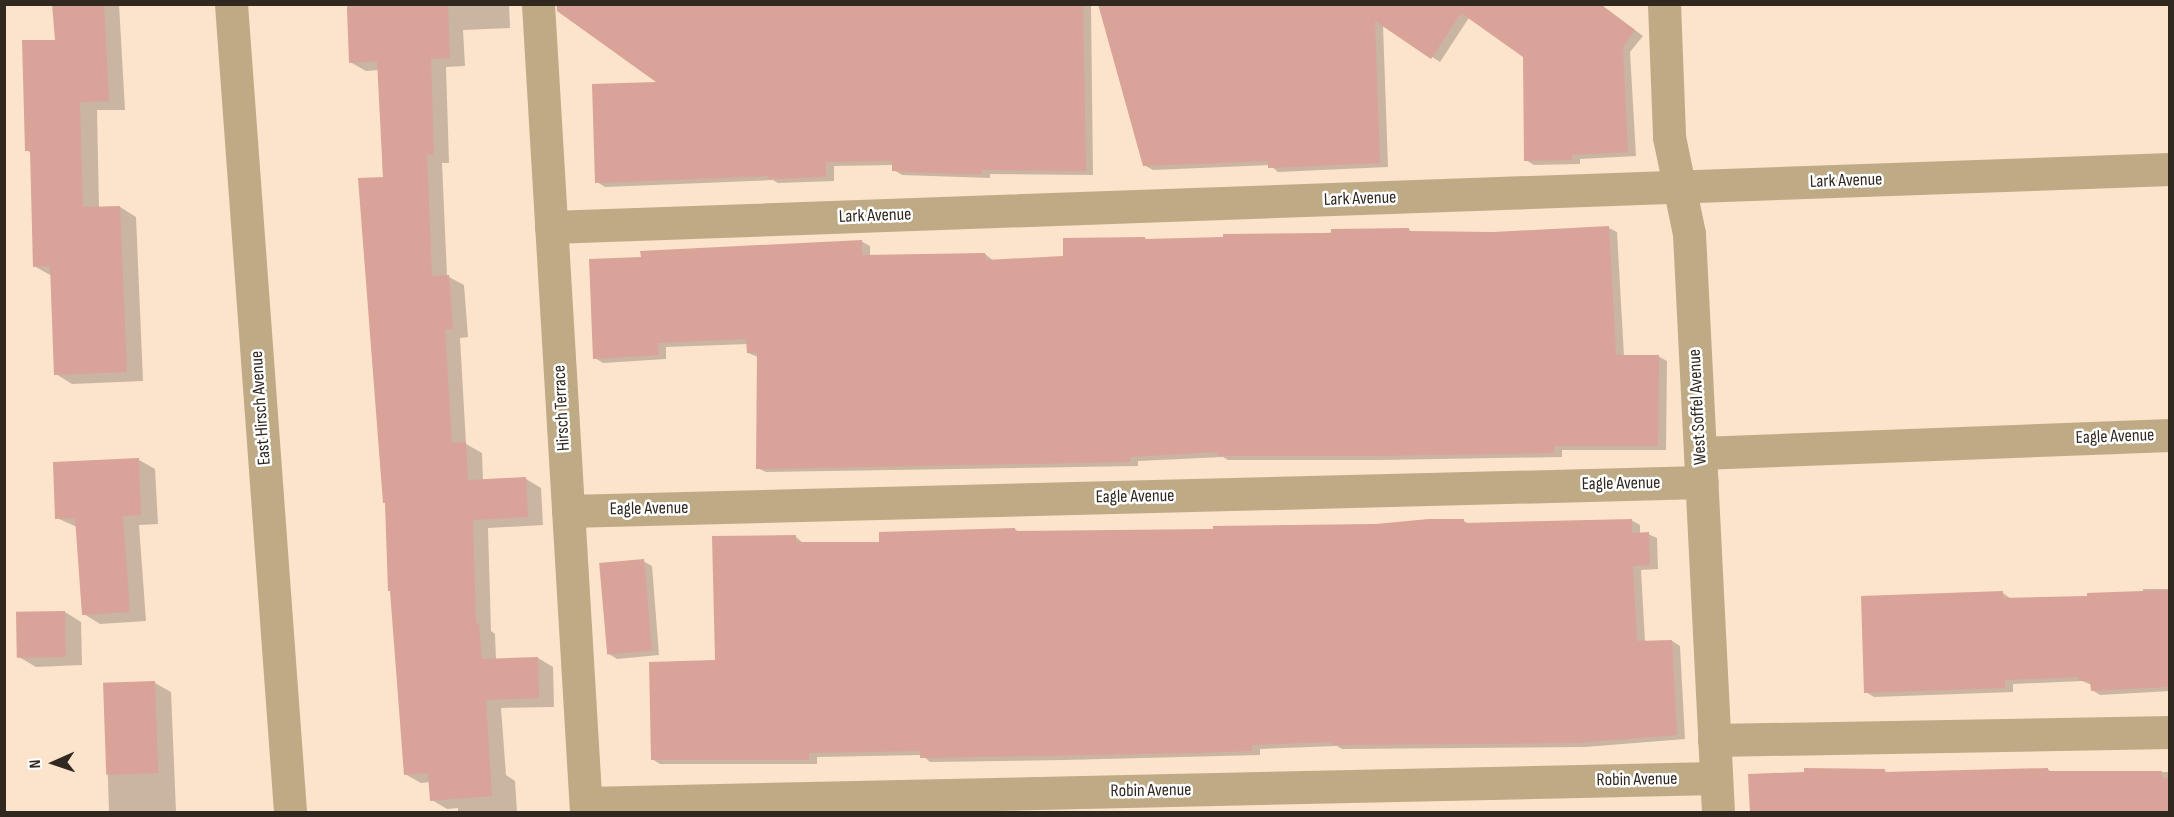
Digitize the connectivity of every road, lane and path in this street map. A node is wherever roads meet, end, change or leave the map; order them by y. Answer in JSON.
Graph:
{"nodes":[{"id":1,"x":231,"y":4,"type":"edge"},
{"id":2,"x":538,"y":4,"type":"edge"},
{"id":3,"x":1664,"y":4,"type":"edge"},
{"id":4,"x":2169,"y":169,"type":"edge"},
{"id":5,"x":1678,"y":187,"type":"junction"},
{"id":6,"x":551,"y":227,"type":"junction"},
{"id":7,"x":2169,"y":435,"type":"edge"},
{"id":8,"x":1701,"y":468,"type":"junction"},
{"id":9,"x":568,"y":511,"type":"junction"},
{"id":10,"x":2169,"y":732,"type":"edge"},
{"id":11,"x":1714,"y":740,"type":"junction"},
{"id":12,"x":1716,"y":778,"type":"junction"},
{"id":13,"x":586,"y":808,"type":"edge"},
{"id":14,"x":290,"y":813,"type":"edge"},
{"id":15,"x":1718,"y":813,"type":"edge"}],
"edges":[{"from":1,"to":14,"type":"street","name":"East Hirsch Avenue"},
{"from":2,"to":6,"type":"street","name":"Hirsch Terrace"},
{"from":3,"to":5,"type":"street","name":"West Soffel Avenue"},
{"from":4,"to":5,"type":"street","name":"Lark Avenue"},
{"from":5,"to":6,"type":"street","name":"Lark Avenue"},
{"from":5,"to":8,"type":"street","name":"West Soffel Avenue"},
{"from":6,"to":9,"type":"street","name":"Hirsch Terrace"},
{"from":7,"to":8,"type":"street","name":"Eagle Avenue"},
{"from":8,"to":9,"type":"street","name":"Eagle Avenue"},
{"from":8,"to":11,"type":"street","name":"West Soffel Avenue"},
{"from":9,"to":13,"type":"street","name":"Hirsch Terrace"},
{"from":10,"to":11,"type":"street"},
{"from":11,"to":12,"type":"street","name":"West Soffel Avenue"},
{"from":12,"to":13,"type":"street","name":"Robin Avenue"},
{"from":12,"to":15,"type":"street","name":"West Soffel Avenue"}]}
